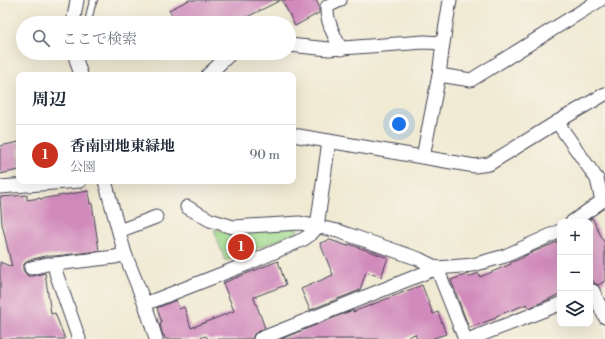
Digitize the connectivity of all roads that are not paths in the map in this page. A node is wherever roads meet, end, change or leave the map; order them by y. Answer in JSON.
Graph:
{"nodes":[{"id":1,"x":77,"y":0,"type":"edge"},
{"id":2,"x":94,"y":0,"type":"edge"},
{"id":3,"x":340,"y":0,"type":"edge"},
{"id":4,"x":450,"y":0,"type":"edge"},
{"id":5,"x":600,"y":0,"type":"edge"},
{"id":6,"x":74,"y":16,"type":"edge"},
{"id":7,"x":89,"y":16,"type":"edge"},
{"id":8,"x":443,"y":43,"type":"junction"},
{"id":9,"x":296,"y":46,"type":"edge"},
{"id":10,"x":341,"y":49,"type":"junction"},
{"id":11,"x":76,"y":60,"type":"edge"},
{"id":12,"x":224,"y":60,"type":"edge"},
{"id":13,"x":80,"y":72,"type":"edge"},
{"id":14,"x":211,"y":72,"type":"edge"},
{"id":15,"x":439,"y":75,"type":"junction"},
{"id":16,"x":605,"y":94,"type":"edge"},
{"id":17,"x":557,"y":122,"type":"junction"},
{"id":18,"x":296,"y":136,"type":"edge"},
{"id":19,"x":329,"y":141,"type":"junction"},
{"id":20,"x":423,"y":157,"type":"junction"},
{"id":21,"x":40,"y":184,"type":"edge"},
{"id":22,"x":106,"y":184,"type":"edge"},
{"id":23,"x":0,"y":187,"type":"edge"},
{"id":24,"x":604,"y":201,"type":"edge"},
{"id":25,"x":187,"y":207,"type":"dead end"},
{"id":26,"x":156,"y":217,"type":"dead end"},
{"id":27,"x":577,"y":219,"type":"edge"},
{"id":28,"x":317,"y":227,"type":"junction"},
{"id":29,"x":119,"y":231,"type":"junction"},
{"id":30,"x":557,"y":232,"type":"edge"},
{"id":31,"x":125,"y":254,"type":"junction"},
{"id":32,"x":55,"y":264,"type":"junction"},
{"id":33,"x":31,"y":268,"type":"dead end"},
{"id":34,"x":437,"y":268,"type":"junction"},
{"id":35,"x":592,"y":291,"type":"edge"},
{"id":36,"x":145,"y":304,"type":"junction"},
{"id":37,"x":557,"y":305,"type":"edge"},
{"id":38,"x":605,"y":317,"type":"edge"},
{"id":39,"x":79,"y":339,"type":"edge"},
{"id":40,"x":156,"y":339,"type":"edge"},
{"id":41,"x":260,"y":339,"type":"edge"},
{"id":42,"x":465,"y":339,"type":"edge"},
{"id":43,"x":470,"y":339,"type":"edge"}],
"edges":[{"from":1,"to":6,"type":"street"},
{"from":2,"to":7,"type":"lane"},
{"from":3,"to":10,"type":"street"},
{"from":4,"to":8,"type":"street"},
{"from":5,"to":15,"type":"street"},
{"from":8,"to":10,"type":"street"},
{"from":8,"to":15,"type":"street"},
{"from":9,"to":10,"type":"street"},
{"from":11,"to":13,"type":"street"},
{"from":12,"to":14,"type":"street"},
{"from":15,"to":20,"type":"street"},
{"from":16,"to":17,"type":"street"},
{"from":17,"to":20,"type":"street"},
{"from":17,"to":24,"type":"street"},
{"from":18,"to":19,"type":"street"},
{"from":19,"to":20,"type":"street"},
{"from":19,"to":28,"type":"street"},
{"from":21,"to":23,"type":"street"},
{"from":22,"to":29,"type":"street"},
{"from":24,"to":27,"type":"street"},
{"from":25,"to":28,"type":"street"},
{"from":26,"to":29,"type":"street"},
{"from":28,"to":34,"type":"street"},
{"from":28,"to":36,"type":"street"},
{"from":29,"to":31,"type":"street"},
{"from":30,"to":34,"type":"street"},
{"from":31,"to":32,"type":"street"},
{"from":31,"to":36,"type":"street"},
{"from":32,"to":33,"type":"street"},
{"from":32,"to":39,"type":"street"},
{"from":34,"to":41,"type":"street"},
{"from":34,"to":42,"type":"street"},
{"from":35,"to":38,"type":"street"},
{"from":36,"to":40,"type":"street"},
{"from":37,"to":43,"type":"street"}]}
